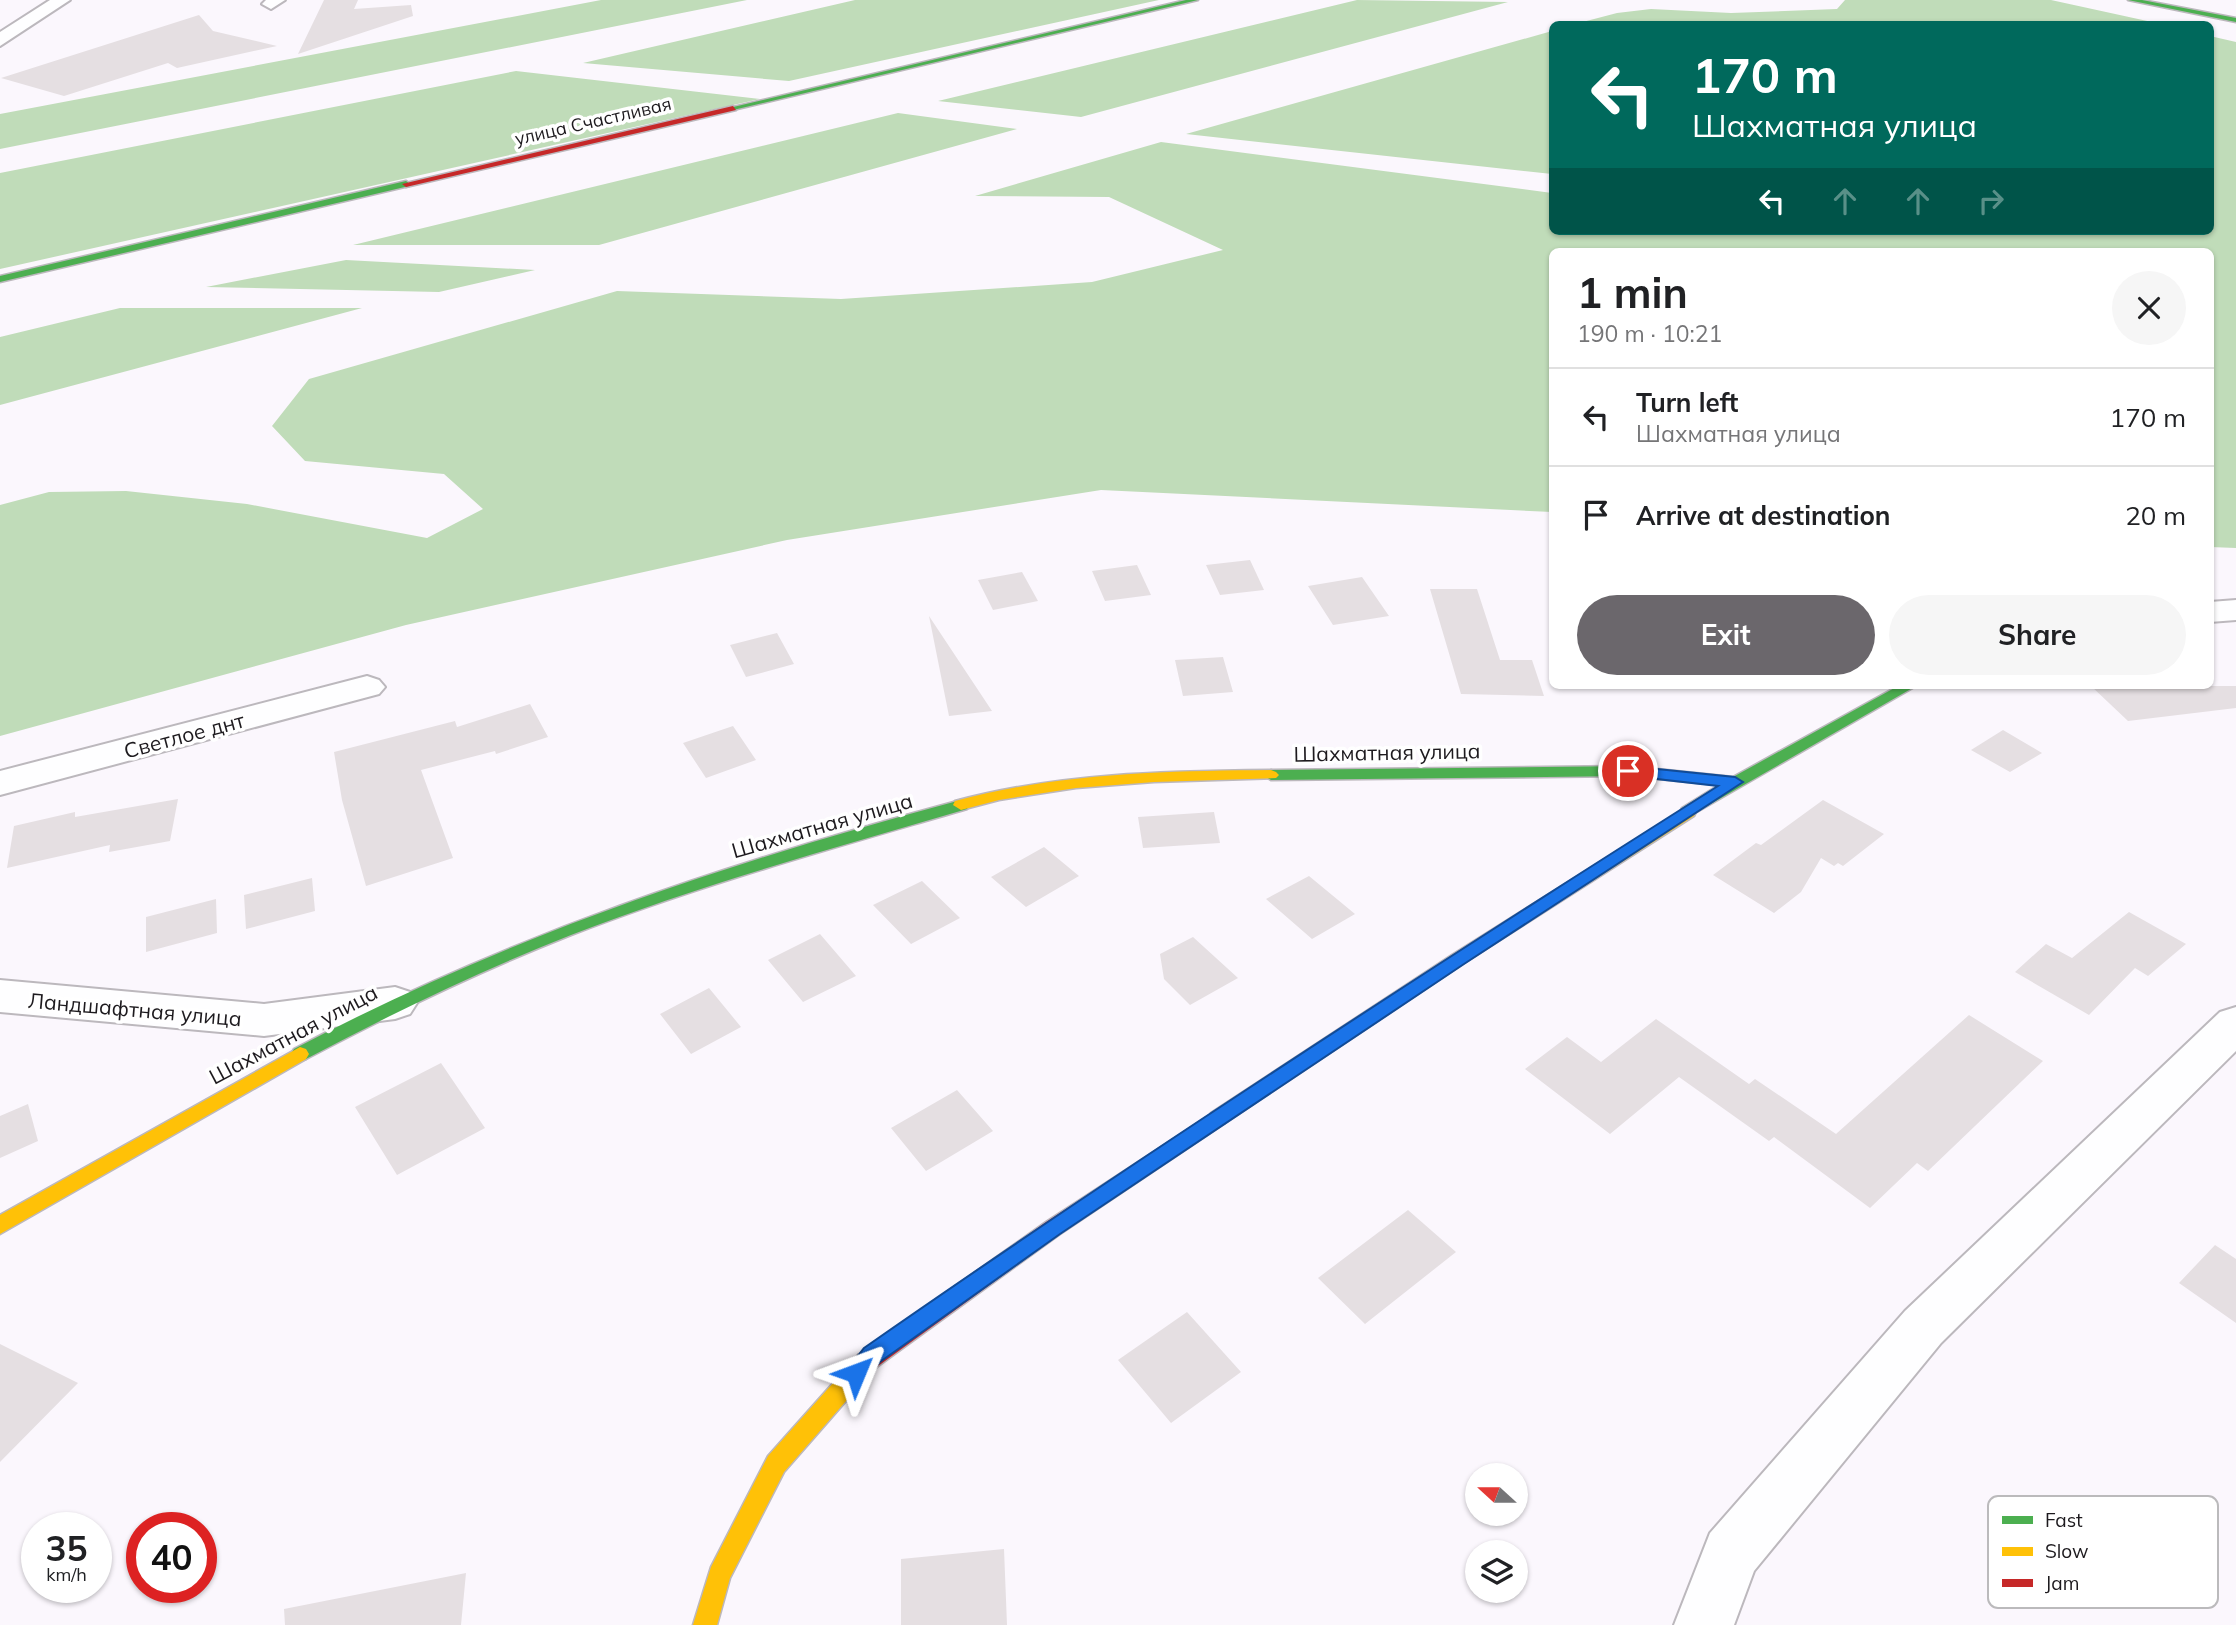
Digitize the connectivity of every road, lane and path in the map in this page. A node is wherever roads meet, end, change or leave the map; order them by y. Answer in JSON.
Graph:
{"nodes":[{"id":1,"x":62,"y":0,"type":"edge"},
{"id":2,"x":1195,"y":0,"type":"edge"},
{"id":3,"x":2131,"y":0,"type":"edge"},
{"id":4,"x":2236,"y":20,"type":"edge"},
{"id":5,"x":0,"y":41,"type":"edge"},
{"id":6,"x":0,"y":279,"type":"edge"},
{"id":7,"x":2236,"y":610,"type":"edge"},
{"id":8,"x":2214,"y":612,"type":"edge"},
{"id":9,"x":367,"y":687,"type":"dead end"},
{"id":10,"x":1904,"y":689,"type":"edge"},
{"id":11,"x":1735,"y":782,"type":"junction"},
{"id":12,"x":0,"y":783,"type":"edge"},
{"id":13,"x":0,"y":996,"type":"edge"},
{"id":14,"x":395,"y":1003,"type":"junction"},
{"id":15,"x":2236,"y":1024,"type":"edge"},
{"id":16,"x":0,"y":1225,"type":"edge"},
{"id":17,"x":705,"y":1625,"type":"edge"},
{"id":18,"x":1704,"y":1625,"type":"edge"}],
"edges":[{"from":1,"to":5,"type":"street"},
{"from":2,"to":6,"type":"street","name":"улица Счастливая"},
{"from":3,"to":4,"type":"street"},
{"from":7,"to":8,"type":"street"},
{"from":9,"to":12,"type":"street","name":"Светлое днт"},
{"from":10,"to":11,"type":"street"},
{"from":11,"to":14,"type":"street","name":"Шахматная улица"},
{"from":11,"to":17,"type":"street"},
{"from":13,"to":14,"type":"street","name":"Ландшафтная улица"},
{"from":14,"to":16,"type":"street","name":"Шахматная улица"},
{"from":15,"to":18,"type":"street"}]}
